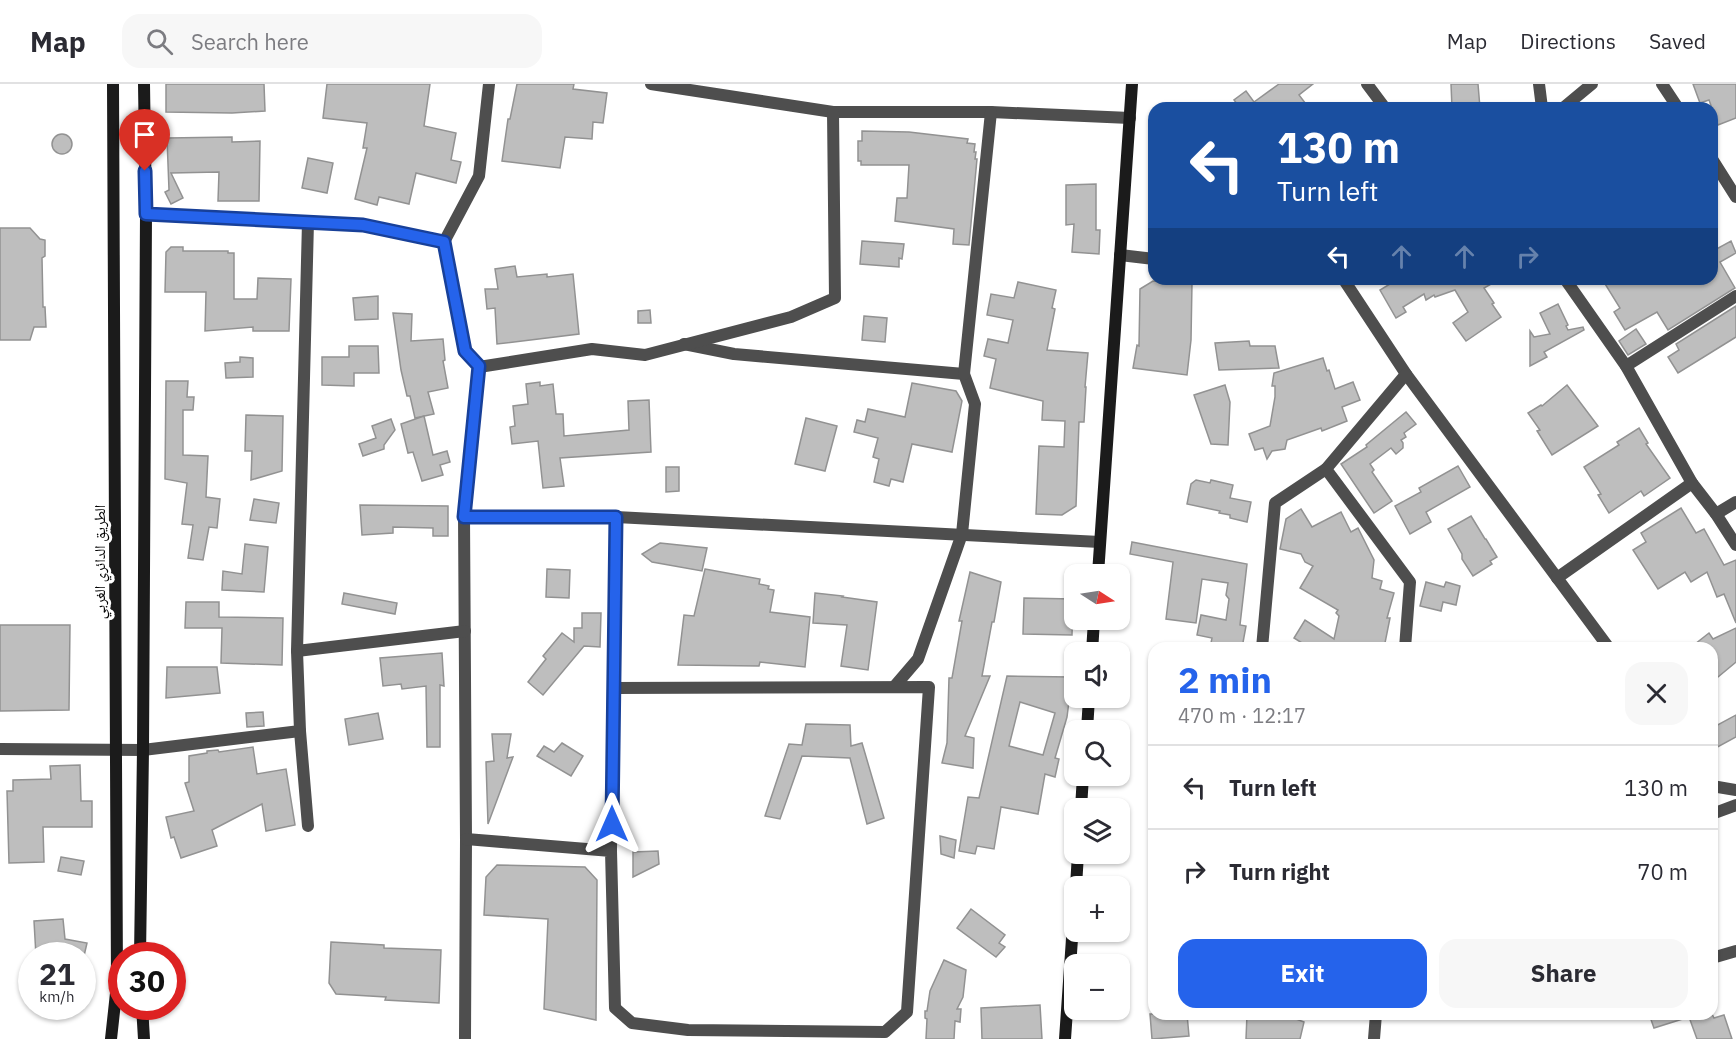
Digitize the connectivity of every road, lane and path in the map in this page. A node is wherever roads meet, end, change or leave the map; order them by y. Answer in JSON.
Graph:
{"nodes":[{"id":1,"x":113,"y":84,"type":"edge"},
{"id":2,"x":144,"y":84,"type":"edge"},
{"id":3,"x":489,"y":84,"type":"edge"},
{"id":4,"x":651,"y":84,"type":"edge"},
{"id":5,"x":1132,"y":84,"type":"edge"},
{"id":6,"x":1367,"y":84,"type":"edge"},
{"id":7,"x":1539,"y":84,"type":"edge"},
{"id":8,"x":1592,"y":84,"type":"edge"},
{"id":9,"x":1662,"y":84,"type":"edge"},
{"id":10,"x":1380,"y":102,"type":"edge"},
{"id":11,"x":1541,"y":102,"type":"edge"},
{"id":12,"x":1570,"y":102,"type":"edge"},
{"id":13,"x":1674,"y":102,"type":"edge"},
{"id":14,"x":833,"y":112,"type":"junction"},
{"id":15,"x":991,"y":112,"type":"junction"},
{"id":16,"x":1130,"y":118,"type":"junction"},
{"id":17,"x":1718,"y":168,"type":"edge"},
{"id":18,"x":1736,"y":197,"type":"edge"},
{"id":19,"x":146,"y":214,"type":"junction"},
{"id":20,"x":308,"y":222,"type":"junction"},
{"id":21,"x":444,"y":242,"type":"junction"},
{"id":22,"x":1120,"y":255,"type":"junction"},
{"id":23,"x":1148,"y":257,"type":"edge"},
{"id":24,"x":1345,"y":285,"type":"edge"},
{"id":25,"x":1569,"y":285,"type":"edge"},
{"id":26,"x":1736,"y":296,"type":"edge"},
{"id":27,"x":684,"y":344,"type":"junction"},
{"id":28,"x":479,"y":366,"type":"junction"},
{"id":29,"x":1626,"y":366,"type":"junction"},
{"id":30,"x":964,"y":374,"type":"junction"},
{"id":31,"x":1406,"y":374,"type":"junction"},
{"id":32,"x":1326,"y":469,"type":"junction"},
{"id":33,"x":1692,"y":483,"type":"junction"},
{"id":34,"x":1736,"y":502,"type":"edge"},
{"id":35,"x":1716,"y":514,"type":"junction"},
{"id":36,"x":464,"y":517,"type":"junction"},
{"id":37,"x":616,"y":517,"type":"junction"},
{"id":38,"x":962,"y":534,"type":"junction"},
{"id":39,"x":1100,"y":542,"type":"junction"},
{"id":40,"x":1736,"y":545,"type":"edge"},
{"id":41,"x":1099,"y":564,"type":"edge"},
{"id":42,"x":1557,"y":578,"type":"junction"},
{"id":43,"x":465,"y":631,"type":"junction"},
{"id":44,"x":1263,"y":642,"type":"edge"},
{"id":45,"x":1405,"y":642,"type":"edge"},
{"id":46,"x":1605,"y":642,"type":"edge"},
{"id":47,"x":297,"y":651,"type":"junction"},
{"id":48,"x":894,"y":687,"type":"junction"},
{"id":49,"x":613,"y":688,"type":"junction"},
{"id":50,"x":300,"y":731,"type":"junction"},
{"id":51,"x":0,"y":749,"type":"edge"},
{"id":52,"x":143,"y":750,"type":"junction"},
{"id":53,"x":116,"y":751,"type":"junction"},
{"id":54,"x":1718,"y":787,"type":"edge"},
{"id":55,"x":1736,"y":790,"type":"edge"},
{"id":56,"x":1736,"y":805,"type":"edge"},
{"id":57,"x":1718,"y":812,"type":"edge"},
{"id":58,"x":308,"y":826,"type":"dead end"},
{"id":59,"x":466,"y":839,"type":"junction"},
{"id":60,"x":611,"y":851,"type":"junction"},
{"id":61,"x":140,"y":942,"type":"edge"},
{"id":62,"x":1072,"y":942,"type":"edge"},
{"id":63,"x":1736,"y":951,"type":"edge"},
{"id":64,"x":1718,"y":956,"type":"edge"},
{"id":65,"x":143,"y":1020,"type":"edge"},
{"id":66,"x":1376,"y":1020,"type":"edge"},
{"id":67,"x":111,"y":1039,"type":"edge"},
{"id":68,"x":144,"y":1039,"type":"edge"},
{"id":69,"x":465,"y":1039,"type":"edge"},
{"id":70,"x":1065,"y":1039,"type":"edge"},
{"id":71,"x":1374,"y":1039,"type":"edge"}],
"edges":[{"from":1,"to":53,"type":"main road","name":"الطريق الدائري الغربي"},
{"from":2,"to":19,"type":"main road"},
{"from":3,"to":21,"type":"street"},
{"from":4,"to":14,"type":"street"},
{"from":5,"to":16,"type":"main road"},
{"from":6,"to":10,"type":"street"},
{"from":7,"to":11,"type":"street"},
{"from":8,"to":12,"type":"street"},
{"from":9,"to":13,"type":"street"},
{"from":14,"to":15,"type":"street"},
{"from":14,"to":27,"type":"street"},
{"from":15,"to":16,"type":"street"},
{"from":15,"to":30,"type":"street"},
{"from":16,"to":22,"type":"main road"},
{"from":17,"to":18,"type":"street"},
{"from":19,"to":20,"type":"street"},
{"from":19,"to":52,"type":"main road"},
{"from":20,"to":21,"type":"street"},
{"from":20,"to":47,"type":"street"},
{"from":21,"to":28,"type":"street"},
{"from":22,"to":23,"type":"street"},
{"from":22,"to":39,"type":"main road"},
{"from":24,"to":31,"type":"street"},
{"from":25,"to":29,"type":"street"},
{"from":26,"to":29,"type":"street"},
{"from":27,"to":28,"type":"street"},
{"from":27,"to":30,"type":"street"},
{"from":28,"to":36,"type":"street"},
{"from":29,"to":33,"type":"street"},
{"from":30,"to":38,"type":"street"},
{"from":31,"to":32,"type":"street"},
{"from":31,"to":42,"type":"street"},
{"from":32,"to":44,"type":"street"},
{"from":32,"to":45,"type":"street"},
{"from":33,"to":35,"type":"street"},
{"from":33,"to":42,"type":"street"},
{"from":34,"to":35,"type":"street"},
{"from":35,"to":40,"type":"street"},
{"from":36,"to":37,"type":"street"},
{"from":36,"to":43,"type":"street"},
{"from":37,"to":38,"type":"street"},
{"from":37,"to":49,"type":"street"},
{"from":38,"to":39,"type":"street"},
{"from":38,"to":48,"type":"street"},
{"from":39,"to":41,"type":"main road"},
{"from":42,"to":46,"type":"street"},
{"from":43,"to":47,"type":"street"},
{"from":43,"to":59,"type":"street"},
{"from":47,"to":50,"type":"street"},
{"from":48,"to":49,"type":"street"},
{"from":48,"to":60,"type":"street"},
{"from":49,"to":60,"type":"street"},
{"from":50,"to":52,"type":"street"},
{"from":50,"to":58,"type":"street"},
{"from":51,"to":53,"type":"street"},
{"from":52,"to":53,"type":"street"},
{"from":52,"to":61,"type":"main road"},
{"from":53,"to":67,"type":"main road","name":"الطريق الدائري الغربي"},
{"from":54,"to":55,"type":"street"},
{"from":56,"to":57,"type":"street"},
{"from":59,"to":60,"type":"street"},
{"from":59,"to":69,"type":"street"},
{"from":62,"to":70,"type":"main road"},
{"from":63,"to":64,"type":"street"},
{"from":65,"to":68,"type":"main road"},
{"from":66,"to":71,"type":"street"}]}
